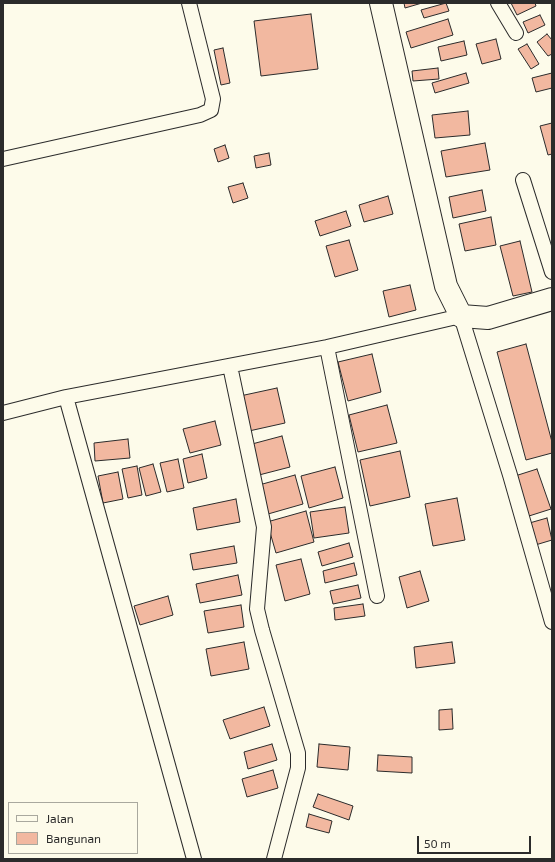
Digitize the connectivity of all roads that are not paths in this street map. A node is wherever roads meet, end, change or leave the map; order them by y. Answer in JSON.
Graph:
{"nodes":[{"id":1,"x":189,"y":3,"type":"edge"},
{"id":2,"x":381,"y":3,"type":"edge"},
{"id":3,"x":498,"y":3,"type":"edge"},
{"id":4,"x":516,"y":33,"type":"dead end"},
{"id":5,"x":3,"y":159,"type":"edge"},
{"id":6,"x":523,"y":180,"type":"dead end"},
{"id":7,"x":552,"y":272,"type":"edge"},
{"id":8,"x":552,"y":299,"type":"edge"},
{"id":9,"x":461,"y":316,"type":"junction"},
{"id":10,"x":327,"y":347,"type":"junction"},
{"id":11,"x":230,"y":366,"type":"junction"},
{"id":12,"x":66,"y":397,"type":"junction"},
{"id":13,"x":3,"y":413,"type":"edge"},
{"id":14,"x":377,"y":596,"type":"dead end"},
{"id":15,"x":552,"y":622,"type":"edge"},
{"id":16,"x":194,"y":859,"type":"edge"},
{"id":17,"x":274,"y":859,"type":"edge"}],
"edges":[{"from":1,"to":5,"type":"street"},
{"from":2,"to":9,"type":"main road"},
{"from":3,"to":4,"type":"street"},
{"from":6,"to":7,"type":"street"},
{"from":8,"to":9,"type":"main road"},
{"from":9,"to":10,"type":"street"},
{"from":9,"to":15,"type":"street"},
{"from":10,"to":11,"type":"street"},
{"from":10,"to":14,"type":"street"},
{"from":11,"to":12,"type":"street"},
{"from":11,"to":17,"type":"street"},
{"from":12,"to":13,"type":"street"},
{"from":12,"to":16,"type":"street"}]}
